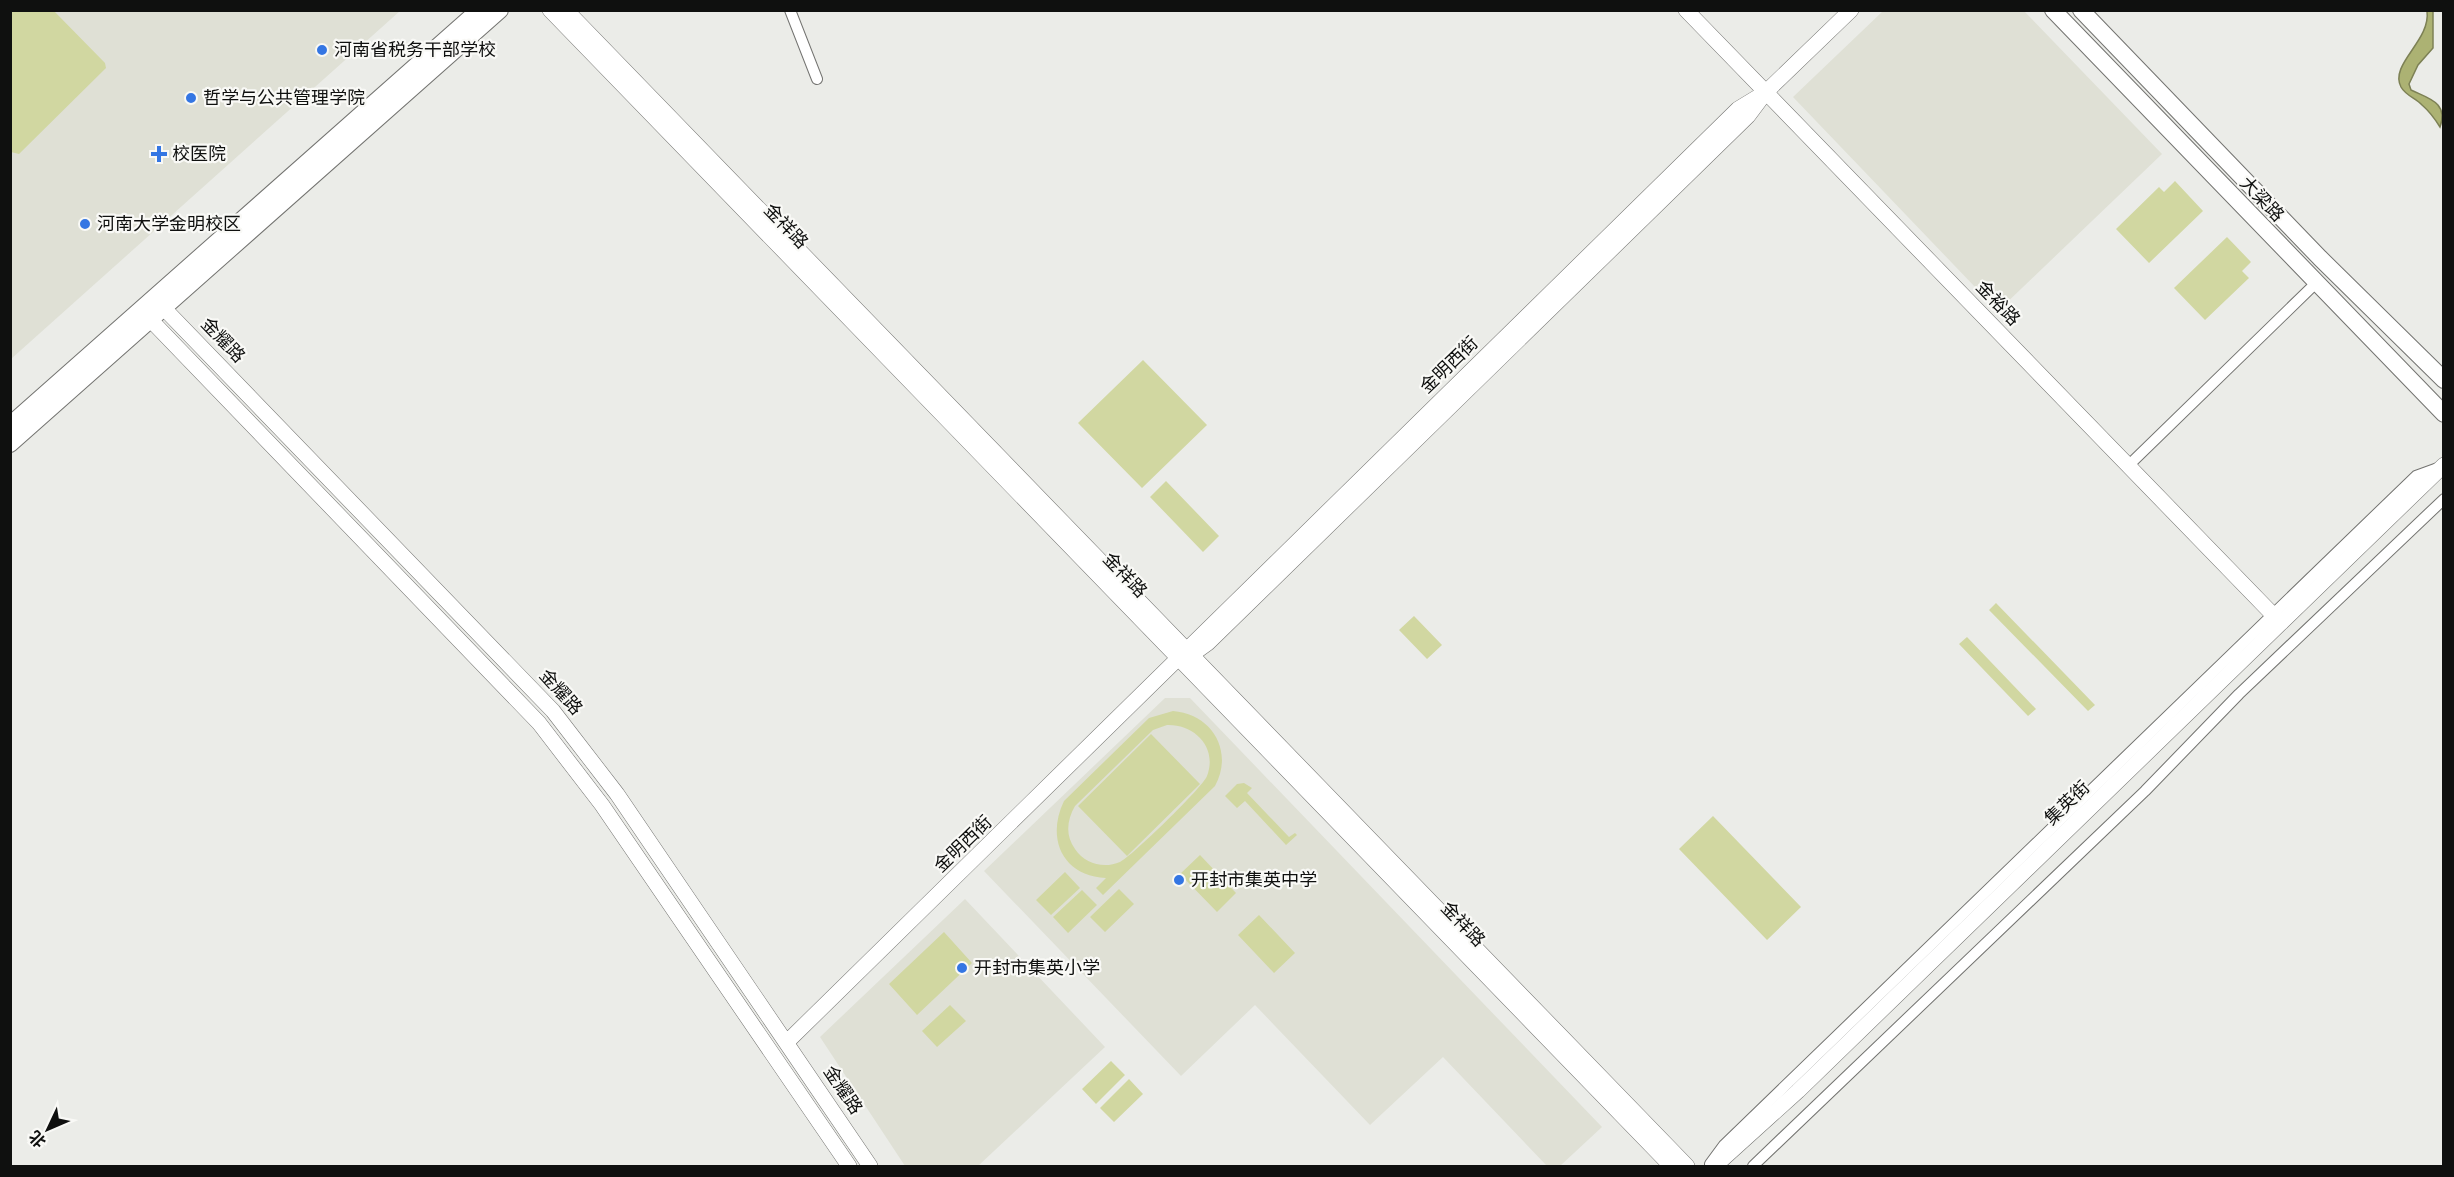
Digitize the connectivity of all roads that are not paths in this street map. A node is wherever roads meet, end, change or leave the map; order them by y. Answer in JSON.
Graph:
{"nodes":[{"id":1,"x":479,"y":10,"type":"edge"},
{"id":2,"x":500,"y":10,"type":"edge"},
{"id":3,"x":550,"y":10,"type":"edge"},
{"id":4,"x":566,"y":10,"type":"edge"},
{"id":5,"x":790,"y":10,"type":"edge"},
{"id":6,"x":1686,"y":10,"type":"edge"},
{"id":7,"x":1851,"y":10,"type":"edge"},
{"id":8,"x":2053,"y":10,"type":"edge"},
{"id":9,"x":2081,"y":10,"type":"edge"},
{"id":10,"x":817,"y":79,"type":"dead end"},
{"id":11,"x":1766,"y":93,"type":"junction"},
{"id":12,"x":2316,"y":283,"type":"junction"},
{"id":13,"x":159,"y":303,"type":"junction"},
{"id":14,"x":146,"y":315,"type":"junction"},
{"id":15,"x":2444,"y":380,"type":"edge"},
{"id":16,"x":2444,"y":414,"type":"edge"},
{"id":17,"x":10,"y":425,"type":"edge"},
{"id":18,"x":10,"y":444,"type":"edge"},
{"id":19,"x":2129,"y":465,"type":"junction"},
{"id":20,"x":2443,"y":471,"type":"edge"},
{"id":21,"x":2444,"y":499,"type":"edge"},
{"id":22,"x":2277,"y":618,"type":"junction"},
{"id":23,"x":1184,"y":656,"type":"junction"},
{"id":24,"x":787,"y":1042,"type":"junction"},
{"id":25,"x":849,"y":1167,"type":"edge"},
{"id":26,"x":870,"y":1167,"type":"edge"},
{"id":27,"x":1671,"y":1167,"type":"edge"},
{"id":28,"x":1687,"y":1167,"type":"edge"},
{"id":29,"x":1708,"y":1167,"type":"edge"},
{"id":30,"x":1715,"y":1167,"type":"edge"},
{"id":31,"x":1731,"y":1167,"type":"edge"},
{"id":32,"x":1753,"y":1167,"type":"edge"}],
"edges":[{"from":1,"to":13,"type":"main road"},
{"from":2,"to":13,"type":"main road"},
{"from":3,"to":23,"type":"street","name":"金祥路"},
{"from":4,"to":23,"type":"street","name":"金祥路"},
{"from":5,"to":10,"type":"street"},
{"from":6,"to":11,"type":"street","name":"金裕路"},
{"from":7,"to":11,"type":"street","name":"金明西街"},
{"from":8,"to":12,"type":"main road","name":"大梁路"},
{"from":9,"to":15,"type":"main road","name":"大梁路"},
{"from":11,"to":19,"type":"street","name":"金裕路"},
{"from":11,"to":23,"type":"street","name":"金明西街"},
{"from":12,"to":16,"type":"main road","name":"大梁路"},
{"from":12,"to":19,"type":"street"},
{"from":13,"to":14,"type":"main road"},
{"from":13,"to":24,"type":"street","name":"金耀路"},
{"from":14,"to":17,"type":"main road"},
{"from":14,"to":18,"type":"main road"},
{"from":14,"to":25,"type":"street","name":"金耀路"},
{"from":19,"to":22,"type":"street","name":"金裕路"},
{"from":20,"to":22,"type":"street","name":"集英街"},
{"from":20,"to":31,"type":"street","name":"集英街"},
{"from":21,"to":32,"type":"street"},
{"from":22,"to":29,"type":"street"},
{"from":22,"to":30,"type":"street","name":"集英街"},
{"from":23,"to":24,"type":"street","name":"金明西街"},
{"from":23,"to":27,"type":"street","name":"金祥路"},
{"from":23,"to":28,"type":"street","name":"金祥路"},
{"from":24,"to":26,"type":"street","name":"金耀路"}]}
